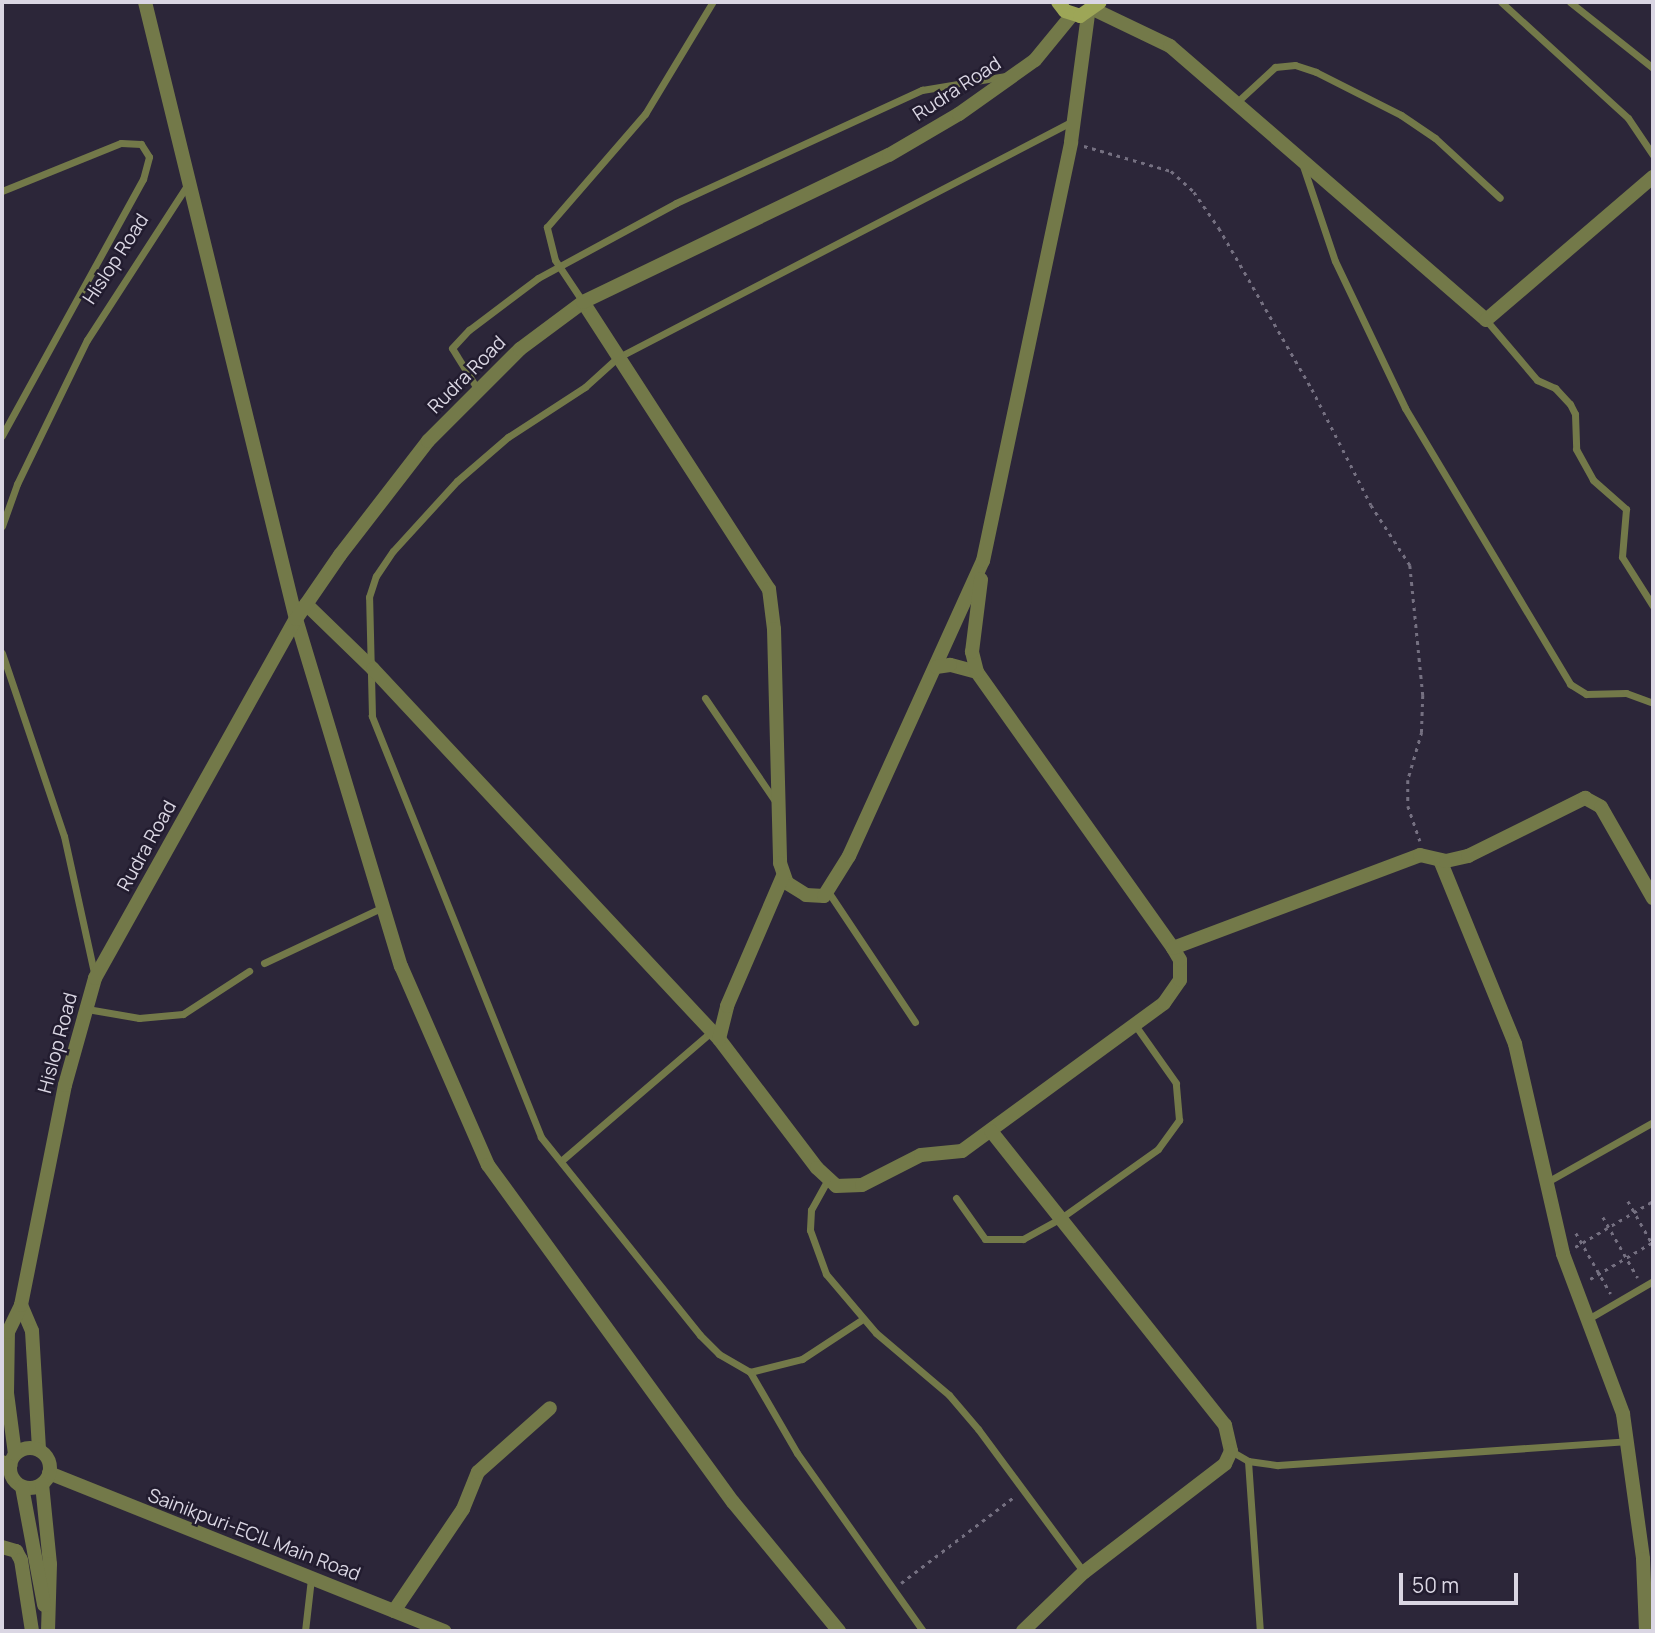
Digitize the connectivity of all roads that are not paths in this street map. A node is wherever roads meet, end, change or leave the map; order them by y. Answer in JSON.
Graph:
{"nodes":[{"id":1,"x":145,"y":2,"type":"edge"},
{"id":2,"x":1058,"y":2,"type":"edge"},
{"id":3,"x":1501,"y":2,"type":"edge"},
{"id":4,"x":1570,"y":2,"type":"edge"},
{"id":5,"x":712,"y":4,"type":"dead end"},
{"id":6,"x":1094,"y":9,"type":"edge"},
{"id":7,"x":1072,"y":15,"type":"junction"},
{"id":8,"x":1653,"y":68,"type":"edge"},
{"id":9,"x":1013,"y":76,"type":"junction"},
{"id":10,"x":1236,"y":103,"type":"junction"},
{"id":11,"x":1073,"y":121,"type":"junction"},
{"id":12,"x":1653,"y":155,"type":"edge"},
{"id":13,"x":1301,"y":159,"type":"junction"},
{"id":14,"x":1653,"y":177,"type":"edge"},
{"id":15,"x":190,"y":181,"type":"junction"},
{"id":16,"x":2,"y":191,"type":"edge"},
{"id":17,"x":1500,"y":198,"type":"dead end"},
{"id":18,"x":558,"y":265,"type":"junction"},
{"id":19,"x":583,"y":302,"type":"junction"},
{"id":20,"x":1486,"y":320,"type":"junction"},
{"id":21,"x":617,"y":358,"type":"junction"},
{"id":22,"x":478,"y":390,"type":"junction"},
{"id":23,"x":2,"y":436,"type":"edge"},
{"id":24,"x":2,"y":523,"type":"edge"},
{"id":25,"x":984,"y":561,"type":"junction"},
{"id":26,"x":306,"y":604,"type":"junction"},
{"id":27,"x":1653,"y":606,"type":"edge"},
{"id":28,"x":296,"y":620,"type":"junction"},
{"id":29,"x":2,"y":653,"type":"edge"},
{"id":30,"x":936,"y":667,"type":"junction"},
{"id":31,"x":373,"y":669,"type":"junction"},
{"id":32,"x":977,"y":672,"type":"junction"},
{"id":33,"x":5,"y":684,"type":"edge"},
{"id":34,"x":705,"y":698,"type":"dead end"},
{"id":35,"x":1653,"y":703,"type":"edge"},
{"id":36,"x":778,"y":805,"type":"junction"},
{"id":37,"x":1433,"y":858,"type":"junction"},
{"id":38,"x":783,"y":876,"type":"junction"},
{"id":39,"x":829,"y":893,"type":"junction"},
{"id":40,"x":1653,"y":898,"type":"edge"},
{"id":41,"x":383,"y":907,"type":"junction"},
{"id":42,"x":1173,"y":948,"type":"junction"},
{"id":43,"x":264,"y":963,"type":"dead end"},
{"id":44,"x":249,"y":971,"type":"dead end"},
{"id":45,"x":95,"y":978,"type":"junction"},
{"id":46,"x":87,"y":1009,"type":"junction"},
{"id":47,"x":915,"y":1022,"type":"dead end"},
{"id":48,"x":1135,"y":1025,"type":"junction"},
{"id":49,"x":716,"y":1035,"type":"junction"},
{"id":50,"x":1653,"y":1122,"type":"edge"},
{"id":51,"x":991,"y":1131,"type":"junction"},
{"id":52,"x":561,"y":1161,"type":"junction"},
{"id":53,"x":827,"y":1181,"type":"junction"},
{"id":54,"x":1547,"y":1182,"type":"junction"},
{"id":55,"x":956,"y":1198,"type":"dead end"},
{"id":56,"x":1061,"y":1218,"type":"junction"},
{"id":57,"x":1653,"y":1281,"type":"edge"},
{"id":58,"x":21,"y":1304,"type":"junction"},
{"id":59,"x":863,"y":1319,"type":"junction"},
{"id":60,"x":1587,"y":1320,"type":"junction"},
{"id":61,"x":750,"y":1371,"type":"junction"},
{"id":62,"x":550,"y":1409,"type":"dead end"},
{"id":63,"x":1628,"y":1441,"type":"junction"},
{"id":64,"x":39,"y":1450,"type":"junction"},
{"id":65,"x":1231,"y":1451,"type":"junction"},
{"id":66,"x":9,"y":1460,"type":"edge"},
{"id":67,"x":1248,"y":1461,"type":"junction"},
{"id":68,"x":46,"y":1479,"type":"junction"},
{"id":69,"x":22,"y":1487,"type":"junction"},
{"id":70,"x":2,"y":1547,"type":"edge"},
{"id":71,"x":1084,"y":1572,"type":"junction"},
{"id":72,"x":311,"y":1577,"type":"junction"},
{"id":73,"x":394,"y":1611,"type":"junction"},
{"id":74,"x":47,"y":1613,"type":"junction"},
{"id":75,"x":32,"y":1631,"type":"edge"},
{"id":76,"x":48,"y":1631,"type":"edge"},
{"id":77,"x":305,"y":1631,"type":"edge"},
{"id":78,"x":444,"y":1631,"type":"edge"},
{"id":79,"x":839,"y":1631,"type":"edge"},
{"id":80,"x":923,"y":1631,"type":"edge"},
{"id":81,"x":1023,"y":1631,"type":"edge"},
{"id":82,"x":1260,"y":1631,"type":"edge"},
{"id":83,"x":1646,"y":1631,"type":"edge"}],
"edges":[{"from":1,"to":15,"type":"street"},
{"from":2,"to":7,"type":"main road"},
{"from":3,"to":12,"type":"lane"},
{"from":4,"to":8,"type":"lane"},
{"from":5,"to":18,"type":"lane"},
{"from":6,"to":7,"type":"main road"},
{"from":6,"to":10,"type":"street"},
{"from":6,"to":11,"type":"street"},
{"from":7,"to":9,"type":"street","name":"Rudra Road"},
{"from":9,"to":18,"type":"lane"},
{"from":9,"to":19,"type":"street","name":"Rudra Road"},
{"from":10,"to":13,"type":"street"},
{"from":10,"to":17,"type":"lane"},
{"from":11,"to":21,"type":"lane"},
{"from":11,"to":25,"type":"street"},
{"from":13,"to":20,"type":"street"},
{"from":13,"to":35,"type":"lane"},
{"from":14,"to":20,"type":"street"},
{"from":15,"to":24,"type":"lane","name":"Hislop Road"},
{"from":15,"to":28,"type":"street"},
{"from":16,"to":23,"type":"lane"},
{"from":18,"to":19,"type":"lane"},
{"from":18,"to":22,"type":"lane"},
{"from":19,"to":21,"type":"street"},
{"from":19,"to":22,"type":"street","name":"Rudra Road"},
{"from":20,"to":27,"type":"lane"},
{"from":21,"to":31,"type":"lane"},
{"from":21,"to":36,"type":"street"},
{"from":22,"to":26,"type":"street","name":"Rudra Road"},
{"from":25,"to":30,"type":"street"},
{"from":25,"to":32,"type":"street"},
{"from":26,"to":28,"type":"street","name":"Rudra Road"},
{"from":26,"to":31,"type":"street"},
{"from":28,"to":41,"type":"street"},
{"from":28,"to":45,"type":"street","name":"Rudra Road"},
{"from":29,"to":33,"type":"lane","name":"Hislop Road"},
{"from":30,"to":32,"type":"street"},
{"from":30,"to":39,"type":"street"},
{"from":31,"to":49,"type":"street"},
{"from":31,"to":52,"type":"lane"},
{"from":32,"to":42,"type":"street"},
{"from":33,"to":45,"type":"lane","name":"Hislop Road"},
{"from":34,"to":36,"type":"lane"},
{"from":36,"to":38,"type":"street"},
{"from":37,"to":40,"type":"street"},
{"from":37,"to":42,"type":"street"},
{"from":37,"to":54,"type":"street"},
{"from":38,"to":39,"type":"street"},
{"from":38,"to":49,"type":"street"},
{"from":39,"to":47,"type":"lane"},
{"from":41,"to":43,"type":"lane"},
{"from":41,"to":79,"type":"street"},
{"from":42,"to":48,"type":"street"},
{"from":44,"to":46,"type":"lane"},
{"from":45,"to":46,"type":"street","name":"Hislop Road"},
{"from":46,"to":58,"type":"street","name":"Hislop Road"},
{"from":48,"to":51,"type":"street"},
{"from":48,"to":56,"type":"lane"},
{"from":49,"to":52,"type":"lane"},
{"from":49,"to":53,"type":"street"},
{"from":50,"to":54,"type":"lane"},
{"from":51,"to":53,"type":"street"},
{"from":51,"to":56,"type":"street"},
{"from":52,"to":61,"type":"lane"},
{"from":53,"to":59,"type":"lane"},
{"from":54,"to":60,"type":"street"},
{"from":55,"to":56,"type":"lane"},
{"from":56,"to":65,"type":"street"},
{"from":57,"to":60,"type":"lane"},
{"from":58,"to":64,"type":"street"},
{"from":58,"to":66,"type":"street","name":"Hislop Road"},
{"from":59,"to":61,"type":"lane"},
{"from":59,"to":71,"type":"lane"},
{"from":60,"to":63,"type":"street"},
{"from":61,"to":80,"type":"lane"},
{"from":62,"to":73,"type":"street"},
{"from":63,"to":67,"type":"lane"},
{"from":63,"to":83,"type":"street"},
{"from":64,"to":66,"type":"street"},
{"from":64,"to":68,"type":"street"},
{"from":65,"to":67,"type":"lane"},
{"from":65,"to":71,"type":"street"},
{"from":66,"to":69,"type":"street"},
{"from":67,"to":82,"type":"lane"},
{"from":68,"to":69,"type":"street"},
{"from":68,"to":72,"type":"street","name":"Sainikpuri-ECIL Main Road"},
{"from":68,"to":74,"type":"street"},
{"from":69,"to":74,"type":"street"},
{"from":70,"to":75,"type":"street"},
{"from":71,"to":81,"type":"street"},
{"from":72,"to":73,"type":"street","name":"Sainikpuri-ECIL Main Road"},
{"from":72,"to":77,"type":"lane"},
{"from":73,"to":78,"type":"street","name":"Sainikpuri-ECIL Main Road"},
{"from":74,"to":76,"type":"street"}]}
